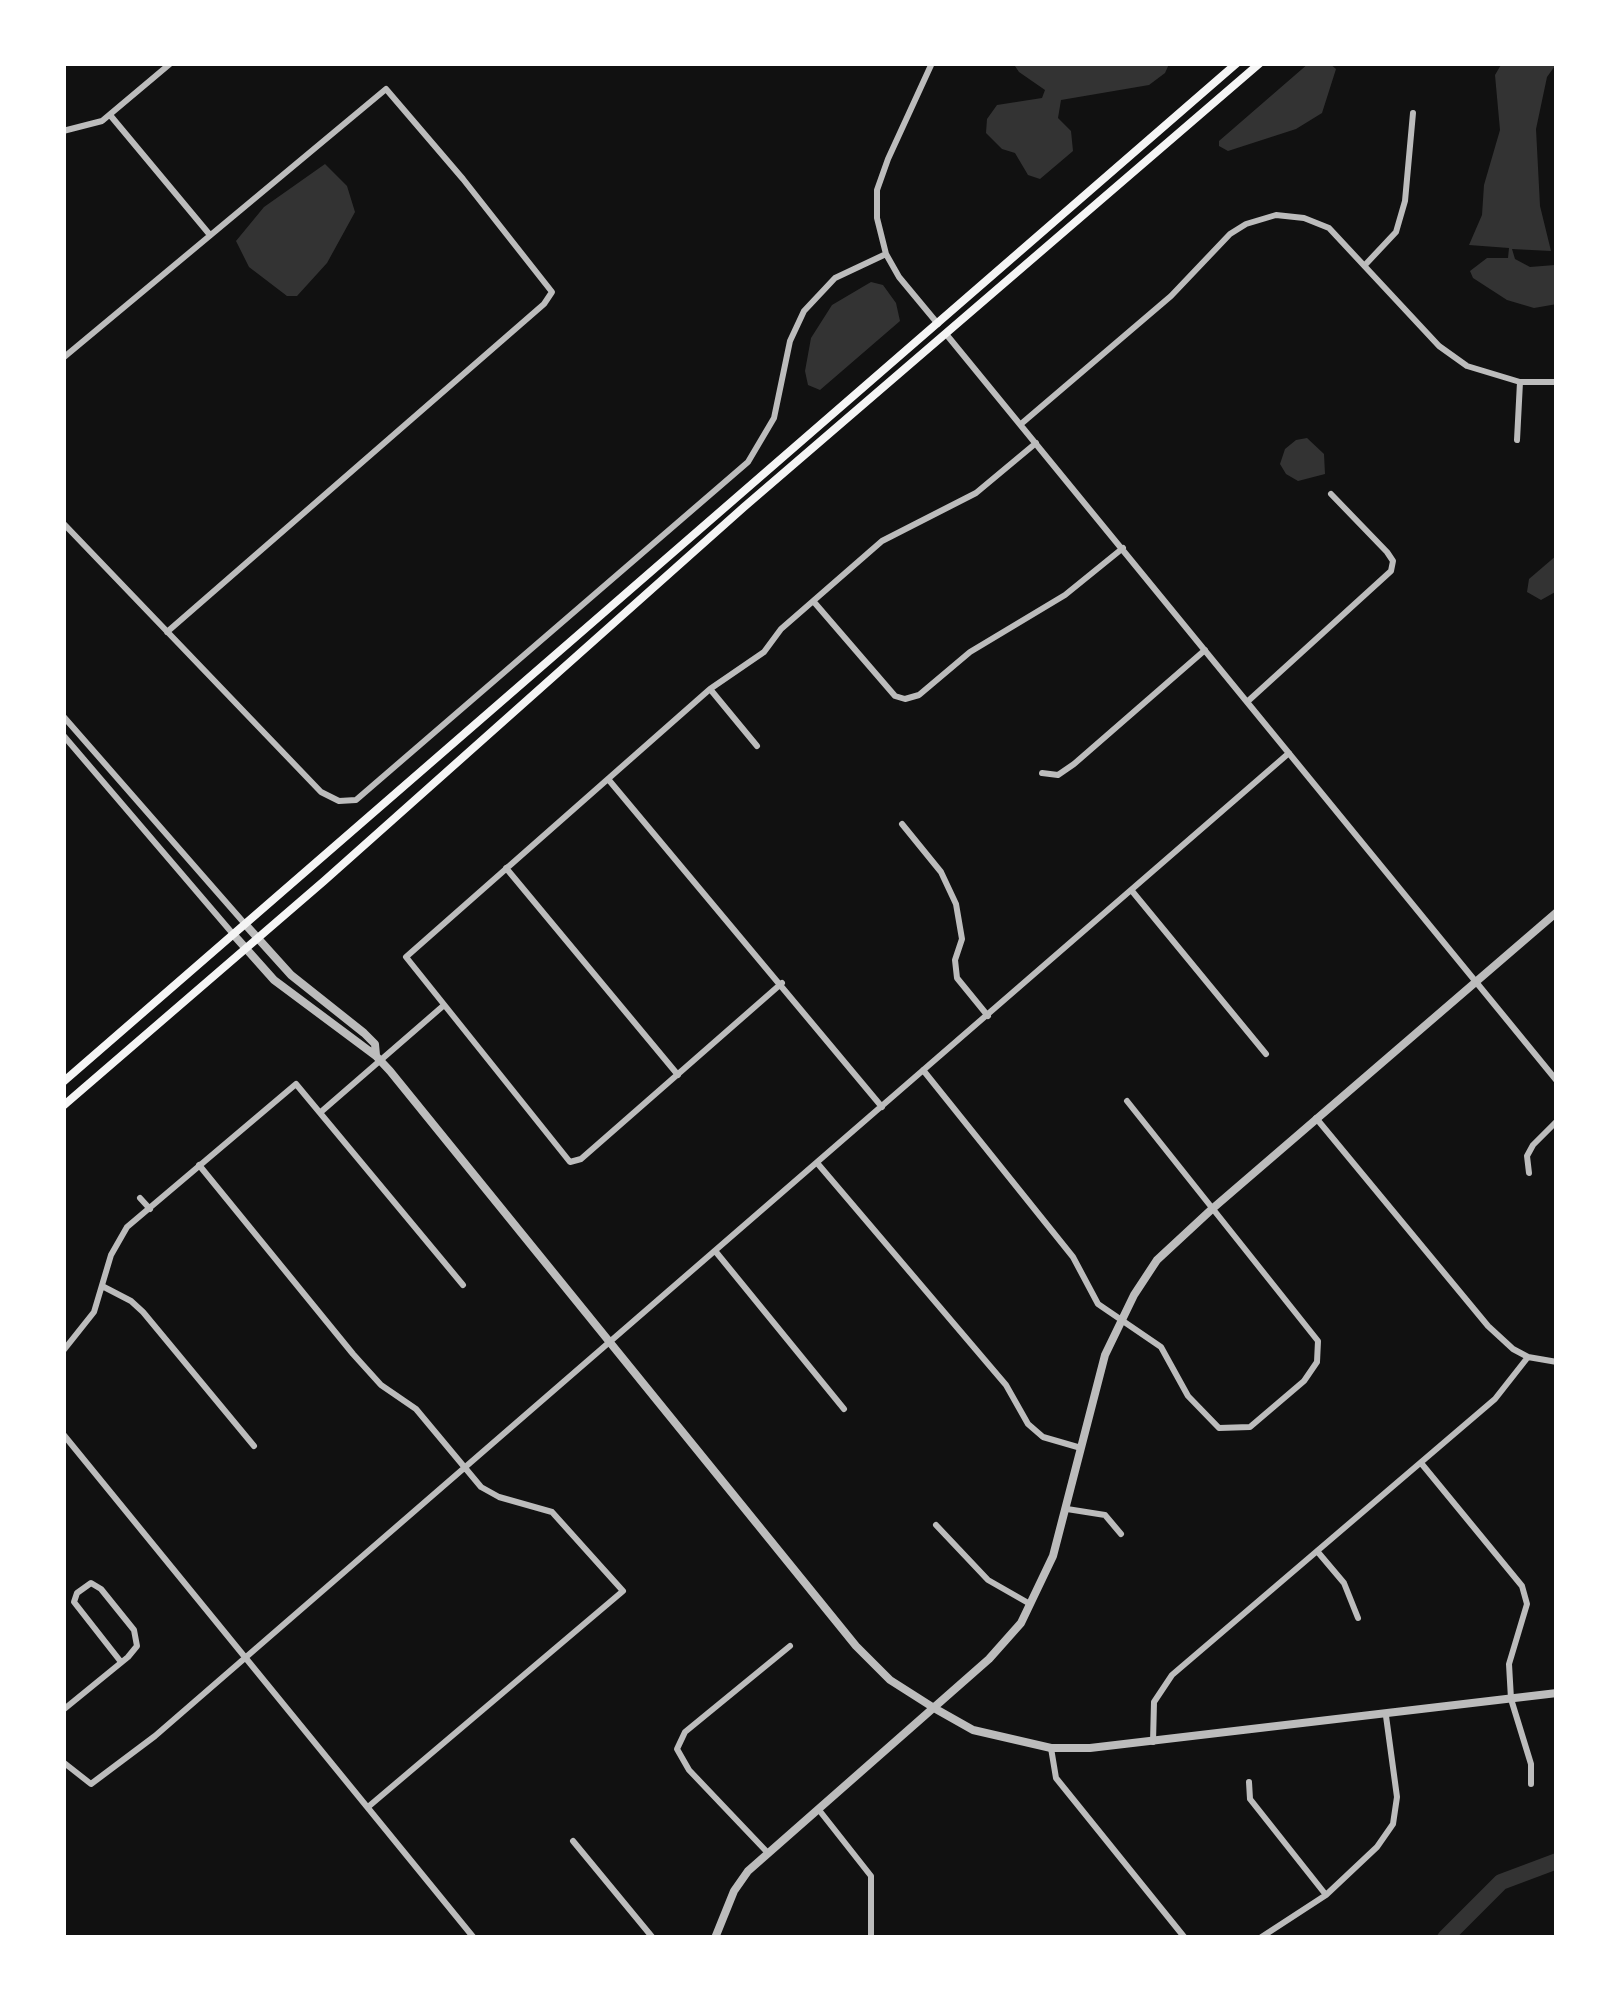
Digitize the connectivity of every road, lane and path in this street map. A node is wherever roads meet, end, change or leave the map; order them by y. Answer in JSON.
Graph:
{"nodes":[{"id":1,"x":171,"y":63,"type":"edge"},
{"id":2,"x":932,"y":63,"type":"edge"},
{"id":3,"x":1237,"y":63,"type":"edge"},
{"id":4,"x":1260,"y":63,"type":"edge"},
{"id":5,"x":1414,"y":113,"type":"dead end"},
{"id":6,"x":110,"y":115,"type":"junction"},
{"id":7,"x":63,"y":131,"type":"edge"},
{"id":8,"x":210,"y":235,"type":"junction"},
{"id":9,"x":886,"y":254,"type":"junction"},
{"id":10,"x":1365,"y":265,"type":"junction"},
{"id":11,"x":938,"y":324,"type":"junction"},
{"id":12,"x":946,"y":334,"type":"junction"},
{"id":13,"x":63,"y":358,"type":"edge"},
{"id":14,"x":1520,"y":382,"type":"junction"},
{"id":15,"x":1557,"y":382,"type":"edge"},
{"id":16,"x":1021,"y":424,"type":"junction"},
{"id":17,"x":1517,"y":440,"type":"dead end"},
{"id":18,"x":1036,"y":443,"type":"junction"},
{"id":19,"x":1331,"y":494,"type":"dead end"},
{"id":20,"x":63,"y":524,"type":"edge"},
{"id":21,"x":1123,"y":548,"type":"junction"},
{"id":22,"x":814,"y":602,"type":"junction"},
{"id":23,"x":167,"y":632,"type":"junction"},
{"id":24,"x":1205,"y":650,"type":"junction"},
{"id":25,"x":710,"y":689,"type":"junction"},
{"id":26,"x":1247,"y":702,"type":"junction"},
{"id":27,"x":63,"y":716,"type":"edge"},
{"id":28,"x":63,"y":735,"type":"edge"},
{"id":29,"x":757,"y":746,"type":"dead end"},
{"id":30,"x":1289,"y":754,"type":"junction"},
{"id":31,"x":1042,"y":772,"type":"dead end"},
{"id":32,"x":608,"y":779,"type":"junction"},
{"id":33,"x":902,"y":824,"type":"dead end"},
{"id":34,"x":506,"y":868,"type":"junction"},
{"id":35,"x":1132,"y":891,"type":"junction"},
{"id":36,"x":1557,"y":912,"type":"edge"},
{"id":37,"x":245,"y":924,"type":"junction"},
{"id":38,"x":233,"y":934,"type":"junction"},
{"id":39,"x":256,"y":938,"type":"junction"},
{"id":40,"x":244,"y":948,"type":"junction"},
{"id":41,"x":1476,"y":981,"type":"junction"},
{"id":42,"x":782,"y":983,"type":"junction"},
{"id":43,"x":443,"y":1006,"type":"junction"},
{"id":44,"x":988,"y":1016,"type":"junction"},
{"id":45,"x":1266,"y":1054,"type":"dead end"},
{"id":46,"x":378,"y":1059,"type":"junction"},
{"id":47,"x":923,"y":1070,"type":"junction"},
{"id":48,"x":678,"y":1075,"type":"junction"},
{"id":49,"x":1557,"y":1081,"type":"edge"},
{"id":50,"x":63,"y":1082,"type":"edge"},
{"id":51,"x":1127,"y":1101,"type":"dead end"},
{"id":52,"x":63,"y":1106,"type":"edge"},
{"id":53,"x":882,"y":1107,"type":"junction"},
{"id":54,"x":322,"y":1111,"type":"junction"},
{"id":55,"x":1316,"y":1118,"type":"junction"},
{"id":56,"x":1557,"y":1121,"type":"edge"},
{"id":57,"x":818,"y":1164,"type":"junction"},
{"id":58,"x":199,"y":1165,"type":"junction"},
{"id":59,"x":1528,"y":1173,"type":"dead end"},
{"id":60,"x":140,"y":1198,"type":"dead end"},
{"id":61,"x":149,"y":1209,"type":"junction"},
{"id":62,"x":1212,"y":1209,"type":"junction"},
{"id":63,"x":716,"y":1252,"type":"junction"},
{"id":64,"x":464,"y":1285,"type":"dead end"},
{"id":65,"x":104,"y":1287,"type":"junction"},
{"id":66,"x":1120,"y":1321,"type":"junction"},
{"id":67,"x":610,"y":1342,"type":"junction"},
{"id":68,"x":63,"y":1351,"type":"edge"},
{"id":69,"x":1528,"y":1357,"type":"junction"},
{"id":70,"x":1557,"y":1362,"type":"edge"},
{"id":71,"x":844,"y":1409,"type":"dead end"},
{"id":72,"x":63,"y":1434,"type":"edge"},
{"id":73,"x":254,"y":1446,"type":"dead end"},
{"id":74,"x":1081,"y":1448,"type":"junction"},
{"id":75,"x":1421,"y":1463,"type":"junction"},
{"id":76,"x":465,"y":1468,"type":"junction"},
{"id":77,"x":1067,"y":1508,"type":"junction"},
{"id":78,"x":936,"y":1525,"type":"dead end"},
{"id":79,"x":1121,"y":1534,"type":"dead end"},
{"id":80,"x":1317,"y":1551,"type":"junction"},
{"id":81,"x":1030,"y":1604,"type":"junction"},
{"id":82,"x":1358,"y":1618,"type":"dead end"},
{"id":83,"x":790,"y":1646,"type":"dead end"},
{"id":84,"x":246,"y":1659,"type":"junction"},
{"id":85,"x":121,"y":1663,"type":"junction"},
{"id":86,"x":1557,"y":1693,"type":"edge"},
{"id":87,"x":1511,"y":1699,"type":"junction"},
{"id":88,"x":934,"y":1708,"type":"junction"},
{"id":89,"x":63,"y":1710,"type":"edge"},
{"id":90,"x":1386,"y":1716,"type":"junction"},
{"id":91,"x":1153,"y":1742,"type":"junction"},
{"id":92,"x":1051,"y":1748,"type":"junction"},
{"id":93,"x":63,"y":1762,"type":"edge"},
{"id":94,"x":1249,"y":1782,"type":"dead end"},
{"id":95,"x":1531,"y":1784,"type":"dead end"},
{"id":96,"x":368,"y":1807,"type":"junction"},
{"id":97,"x":817,"y":1808,"type":"junction"},
{"id":98,"x":572,"y":1841,"type":"dead end"},
{"id":99,"x":766,"y":1852,"type":"junction"},
{"id":100,"x":1326,"y":1895,"type":"junction"},
{"id":101,"x":474,"y":1938,"type":"edge"},
{"id":102,"x":653,"y":1938,"type":"edge"},
{"id":103,"x":715,"y":1938,"type":"edge"},
{"id":104,"x":871,"y":1938,"type":"edge"},
{"id":105,"x":1185,"y":1938,"type":"edge"},
{"id":106,"x":1260,"y":1938,"type":"edge"}],
"edges":[{"from":1,"to":6,"type":"street"},
{"from":2,"to":9,"type":"street"},
{"from":3,"to":11,"type":"main road"},
{"from":4,"to":12,"type":"main road"},
{"from":5,"to":10,"type":"street"},
{"from":6,"to":7,"type":"street"},
{"from":6,"to":8,"type":"street"},
{"from":8,"to":13,"type":"street"},
{"from":8,"to":23,"type":"street"},
{"from":9,"to":11,"type":"street"},
{"from":9,"to":23,"type":"street"},
{"from":10,"to":14,"type":"street"},
{"from":10,"to":16,"type":"street"},
{"from":11,"to":37,"type":"main road"},
{"from":12,"to":16,"type":"street"},
{"from":12,"to":39,"type":"main road"},
{"from":14,"to":15,"type":"street"},
{"from":14,"to":17,"type":"street"},
{"from":16,"to":18,"type":"street"},
{"from":18,"to":21,"type":"street"},
{"from":18,"to":22,"type":"street"},
{"from":19,"to":26,"type":"street"},
{"from":20,"to":23,"type":"street"},
{"from":21,"to":22,"type":"street"},
{"from":21,"to":24,"type":"street"},
{"from":22,"to":25,"type":"street"},
{"from":24,"to":26,"type":"street"},
{"from":24,"to":31,"type":"street"},
{"from":25,"to":29,"type":"street"},
{"from":25,"to":32,"type":"street"},
{"from":26,"to":30,"type":"street"},
{"from":27,"to":37,"type":"street"},
{"from":28,"to":38,"type":"street"},
{"from":30,"to":35,"type":"street"},
{"from":30,"to":41,"type":"street"},
{"from":32,"to":34,"type":"street"},
{"from":32,"to":42,"type":"street"},
{"from":33,"to":44,"type":"street"},
{"from":34,"to":43,"type":"street"},
{"from":34,"to":48,"type":"street"},
{"from":35,"to":44,"type":"street"},
{"from":35,"to":45,"type":"street"},
{"from":36,"to":41,"type":"street"},
{"from":37,"to":38,"type":"main road"},
{"from":37,"to":39,"type":"street"},
{"from":38,"to":40,"type":"street"},
{"from":38,"to":50,"type":"main road"},
{"from":39,"to":40,"type":"main road"},
{"from":39,"to":46,"type":"street"},
{"from":40,"to":46,"type":"street"},
{"from":40,"to":52,"type":"main road"},
{"from":41,"to":49,"type":"street"},
{"from":41,"to":55,"type":"street"},
{"from":42,"to":48,"type":"street"},
{"from":42,"to":53,"type":"street"},
{"from":43,"to":46,"type":"street"},
{"from":43,"to":48,"type":"street"},
{"from":44,"to":47,"type":"street"},
{"from":46,"to":54,"type":"street"},
{"from":46,"to":67,"type":"street"},
{"from":47,"to":53,"type":"street"},
{"from":47,"to":66,"type":"street"},
{"from":51,"to":62,"type":"street"},
{"from":53,"to":57,"type":"street"},
{"from":54,"to":58,"type":"street"},
{"from":54,"to":64,"type":"street"},
{"from":55,"to":62,"type":"street"},
{"from":55,"to":69,"type":"street"},
{"from":56,"to":59,"type":"street"},
{"from":57,"to":63,"type":"street"},
{"from":57,"to":74,"type":"street"},
{"from":58,"to":61,"type":"street"},
{"from":58,"to":76,"type":"street"},
{"from":60,"to":61,"type":"street"},
{"from":61,"to":65,"type":"street"},
{"from":62,"to":66,"type":"street"},
{"from":62,"to":66,"type":"street"},
{"from":63,"to":67,"type":"street"},
{"from":63,"to":71,"type":"street"},
{"from":65,"to":68,"type":"street"},
{"from":65,"to":73,"type":"street"},
{"from":66,"to":74,"type":"street"},
{"from":67,"to":76,"type":"street"},
{"from":67,"to":88,"type":"street"},
{"from":69,"to":70,"type":"street"},
{"from":69,"to":75,"type":"street"},
{"from":72,"to":84,"type":"street"},
{"from":74,"to":77,"type":"street"},
{"from":75,"to":80,"type":"street"},
{"from":75,"to":87,"type":"street"},
{"from":76,"to":84,"type":"street"},
{"from":76,"to":96,"type":"street"},
{"from":77,"to":79,"type":"street"},
{"from":77,"to":81,"type":"street"},
{"from":78,"to":81,"type":"street"},
{"from":80,"to":82,"type":"street"},
{"from":80,"to":91,"type":"street"},
{"from":81,"to":88,"type":"street"},
{"from":83,"to":99,"type":"street"},
{"from":84,"to":93,"type":"street"},
{"from":84,"to":96,"type":"street"},
{"from":85,"to":85,"type":"street"},
{"from":85,"to":89,"type":"street"},
{"from":86,"to":87,"type":"street"},
{"from":87,"to":90,"type":"street"},
{"from":87,"to":95,"type":"street"},
{"from":88,"to":92,"type":"street"},
{"from":88,"to":97,"type":"street"},
{"from":90,"to":91,"type":"street"},
{"from":90,"to":100,"type":"street"},
{"from":91,"to":92,"type":"street"},
{"from":92,"to":105,"type":"street"},
{"from":94,"to":100,"type":"street"},
{"from":96,"to":101,"type":"street"},
{"from":97,"to":99,"type":"street"},
{"from":97,"to":104,"type":"street"},
{"from":98,"to":102,"type":"street"},
{"from":99,"to":103,"type":"street"},
{"from":100,"to":106,"type":"street"}]}
